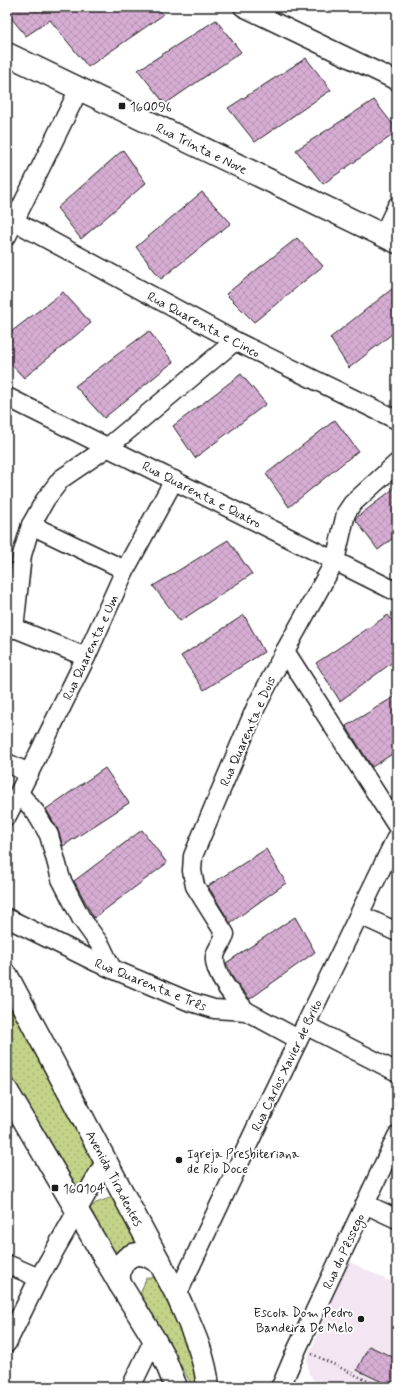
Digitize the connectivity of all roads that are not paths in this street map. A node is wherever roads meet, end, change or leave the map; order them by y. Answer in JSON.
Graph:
{"nodes":[{"id":1,"x":243,"y":7,"type":"edge"},
{"id":2,"x":7,"y":54,"type":"edge"},
{"id":3,"x":397,"y":81,"type":"edge"},
{"id":4,"x":79,"y":89,"type":"junction"},
{"id":5,"x":397,"y":206,"type":"edge"},
{"id":6,"x":11,"y":228,"type":"edge"},
{"id":7,"x":390,"y":238,"type":"edge"},
{"id":8,"x":235,"y":341,"type":"junction"},
{"id":9,"x":7,"y":397,"type":"edge"},
{"id":10,"x":397,"y":420,"type":"edge"},
{"id":11,"x":108,"y":447,"type":"junction"},
{"id":12,"x":397,"y":463,"type":"edge"},
{"id":13,"x":174,"y":480,"type":"junction"},
{"id":14,"x":31,"y":525,"type":"junction"},
{"id":15,"x":335,"y":562,"type":"junction"},
{"id":16,"x":126,"y":570,"type":"junction"},
{"id":17,"x":397,"y":592,"type":"edge"},
{"id":18,"x":11,"y":627,"type":"edge"},
{"id":19,"x":285,"y":651,"type":"junction"},
{"id":20,"x":86,"y":657,"type":"junction"},
{"id":21,"x":7,"y":763,"type":"edge"},
{"id":22,"x":29,"y":773,"type":"junction"},
{"id":23,"x":19,"y":793,"type":"junction"},
{"id":24,"x":7,"y":816,"type":"edge"},
{"id":25,"x":397,"y":826,"type":"edge"},
{"id":26,"x":397,"y":836,"type":"edge"},
{"id":27,"x":360,"y":915,"type":"junction"},
{"id":28,"x":7,"y":918,"type":"edge"},
{"id":29,"x":397,"y":932,"type":"edge"},
{"id":30,"x":112,"y":969,"type":"junction"},
{"id":31,"x":7,"y":976,"type":"edge"},
{"id":32,"x":246,"y":1011,"type":"junction"},
{"id":33,"x":302,"y":1032,"type":"junction"},
{"id":34,"x":397,"y":1072,"type":"edge"},
{"id":35,"x":7,"y":1091,"type":"edge"},
{"id":36,"x":397,"y":1136,"type":"edge"},
{"id":37,"x":106,"y":1160,"type":"junction"},
{"id":38,"x":365,"y":1204,"type":"junction"},
{"id":39,"x":78,"y":1212,"type":"junction"},
{"id":40,"x":397,"y":1220,"type":"edge"},
{"id":41,"x":7,"y":1264,"type":"edge"},
{"id":42,"x":161,"y":1264,"type":"junction"},
{"id":43,"x":39,"y":1278,"type":"junction"},
{"id":44,"x":120,"y":1284,"type":"junction"},
{"id":45,"x":177,"y":1295,"type":"junction"},
{"id":46,"x":7,"y":1343,"type":"edge"},
{"id":47,"x":159,"y":1348,"type":"junction"},
{"id":48,"x":131,"y":1387,"type":"edge"},
{"id":49,"x":176,"y":1387,"type":"edge"},
{"id":50,"x":185,"y":1387,"type":"edge"},
{"id":51,"x":208,"y":1387,"type":"edge"},
{"id":52,"x":280,"y":1387,"type":"edge"}],
"edges":[{"from":1,"to":3,"type":"street"},
{"from":2,"to":4,"type":"street","name":"Rua Trinta e Nove"},
{"from":4,"to":6,"type":"street"},
{"from":4,"to":7,"type":"street","name":"Rua Trinta e Nove"},
{"from":5,"to":7,"type":"street"},
{"from":6,"to":8,"type":"street","name":"Rua Quarenta e Cinco"},
{"from":8,"to":10,"type":"street","name":"Rua Quarenta e Cinco"},
{"from":8,"to":11,"type":"street"},
{"from":9,"to":11,"type":"street","name":"Rua Quarenta e Quatro"},
{"from":11,"to":13,"type":"street","name":"Rua Quarenta e Quatro"},
{"from":11,"to":14,"type":"street"},
{"from":12,"to":15,"type":"street","name":"Rua Quarenta e Dois"},
{"from":13,"to":15,"type":"street","name":"Rua Quarenta e Quatro"},
{"from":13,"to":16,"type":"street","name":"Rua Quarenta e Um"},
{"from":14,"to":16,"type":"street"},
{"from":14,"to":18,"type":"street"},
{"from":15,"to":17,"type":"street","name":"Rua Quarenta e Quatro"},
{"from":15,"to":19,"type":"street","name":"Rua Quarenta e Dois"},
{"from":16,"to":20,"type":"street","name":"Rua Quarenta e Um"},
{"from":18,"to":20,"type":"street"},
{"from":19,"to":25,"type":"street"},
{"from":19,"to":32,"type":"street","name":"Rua Quarenta e Dois"},
{"from":20,"to":22,"type":"street","name":"Rua Quarenta e Um"},
{"from":21,"to":22,"type":"street"},
{"from":22,"to":23,"type":"street","name":"Rua Quarenta e Um"},
{"from":23,"to":24,"type":"street","name":"Rua Quarenta e Um"},
{"from":23,"to":30,"type":"street"},
{"from":26,"to":27,"type":"street","name":"Rua Carlos Xavier de Brito"},
{"from":27,"to":29,"type":"street"},
{"from":27,"to":33,"type":"street","name":"Rua Carlos Xavier de Brito"},
{"from":28,"to":30,"type":"street","name":"Rua Quarenta e Três"},
{"from":30,"to":32,"type":"street","name":"Rua Quarenta e Três"},
{"from":31,"to":37,"type":"street","name":"Avenida Tiradentes"},
{"from":32,"to":33,"type":"street","name":"Rua Quarenta e Três"},
{"from":33,"to":34,"type":"street","name":"Rua Quarenta e Três"},
{"from":33,"to":45,"type":"street","name":"Rua Carlos Xavier de Brito"},
{"from":35,"to":39,"type":"street"},
{"from":36,"to":38,"type":"street","name":"Rua do Pêssego"},
{"from":37,"to":39,"type":"street"},
{"from":37,"to":42,"type":"street","name":"Avenida Tiradentes"},
{"from":38,"to":40,"type":"street"},
{"from":38,"to":52,"type":"street","name":"Rua do Pêssego"},
{"from":39,"to":43,"type":"street"},
{"from":39,"to":44,"type":"street"},
{"from":41,"to":43,"type":"street"},
{"from":42,"to":44,"type":"street"},
{"from":42,"to":45,"type":"street","name":"Avenida Tiradentes"},
{"from":43,"to":46,"type":"street"},
{"from":44,"to":47,"type":"street"},
{"from":45,"to":51,"type":"street","name":"Avenida Tiradentes"},
{"from":47,"to":48,"type":"street"},
{"from":47,"to":49,"type":"street"},
{"from":47,"to":50,"type":"street"}]}
